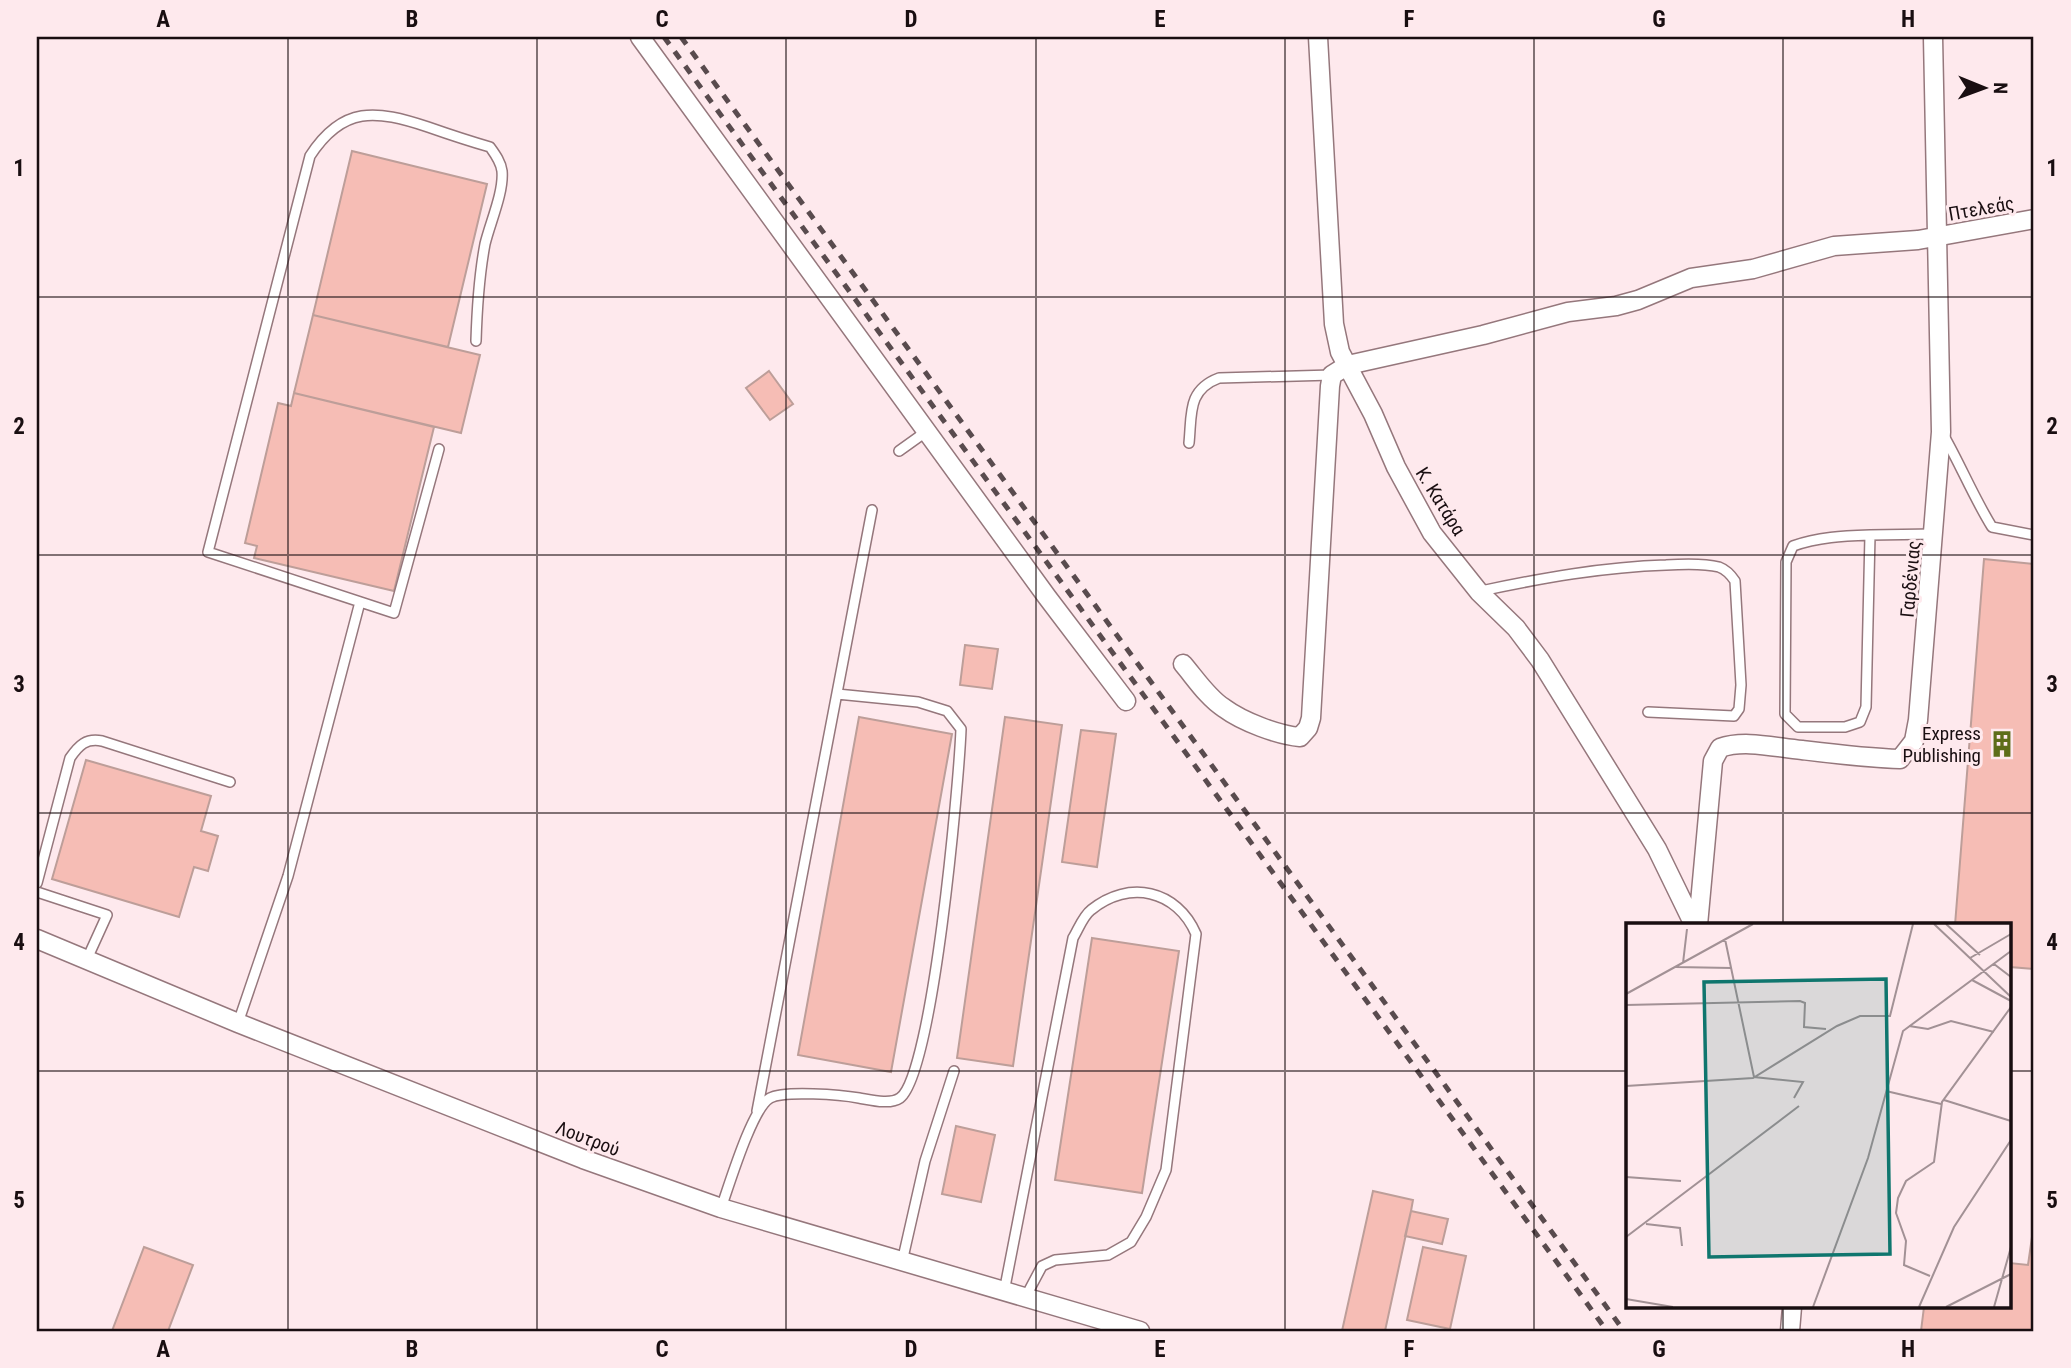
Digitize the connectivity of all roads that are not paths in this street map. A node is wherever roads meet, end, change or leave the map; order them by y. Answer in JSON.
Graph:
{"nodes":[{"id":1,"x":640,"y":37,"type":"edge"},
{"id":2,"x":1318,"y":37,"type":"edge"},
{"id":3,"x":1933,"y":37,"type":"edge"},
{"id":4,"x":2034,"y":219,"type":"edge"},
{"id":5,"x":1936,"y":237,"type":"junction"},
{"id":6,"x":476,"y":341,"type":"dead end"},
{"id":7,"x":1340,"y":370,"type":"junction"},
{"id":8,"x":927,"y":431,"type":"junction"},
{"id":9,"x":1941,"y":432,"type":"junction"},
{"id":10,"x":1189,"y":443,"type":"dead end"},
{"id":11,"x":439,"y":449,"type":"dead end"},
{"id":12,"x":899,"y":450,"type":"dead end"},
{"id":13,"x":872,"y":510,"type":"dead end"},
{"id":14,"x":1934,"y":534,"type":"junction"},
{"id":15,"x":2034,"y":534,"type":"edge"},
{"id":16,"x":1870,"y":535,"type":"junction"},
{"id":17,"x":1479,"y":592,"type":"junction"},
{"id":18,"x":360,"y":602,"type":"junction"},
{"id":19,"x":1183,"y":664,"type":"dead end"},
{"id":20,"x":837,"y":694,"type":"junction"},
{"id":21,"x":1126,"y":701,"type":"dead end"},
{"id":22,"x":1648,"y":712,"type":"dead end"},
{"id":23,"x":230,"y":782,"type":"dead end"},
{"id":24,"x":37,"y":883,"type":"edge"},
{"id":25,"x":37,"y":892,"type":"edge"},
{"id":26,"x":1695,"y":923,"type":"edge"},
{"id":27,"x":1696,"y":923,"type":"edge"},
{"id":28,"x":37,"y":939,"type":"edge"},
{"id":29,"x":87,"y":959,"type":"junction"},
{"id":30,"x":238,"y":1023,"type":"junction"},
{"id":31,"x":954,"y":1071,"type":"dead end"},
{"id":32,"x":757,"y":1113,"type":"junction"},
{"id":33,"x":721,"y":1209,"type":"junction"},
{"id":34,"x":902,"y":1262,"type":"junction"},
{"id":35,"x":1004,"y":1292,"type":"junction"},
{"id":36,"x":1025,"y":1298,"type":"junction"},
{"id":37,"x":1792,"y":1308,"type":"edge"},
{"id":38,"x":1140,"y":1331,"type":"edge"},
{"id":39,"x":1790,"y":1331,"type":"edge"}],
"edges":[{"from":1,"to":8,"type":"street"},
{"from":2,"to":7,"type":"street","name":"Κ. Κατάρα"},
{"from":3,"to":5,"type":"street","name":"Γαρδένιας"},
{"from":4,"to":5,"type":"street","name":"Πτελεάς"},
{"from":5,"to":7,"type":"street","name":"Πτελεάς"},
{"from":5,"to":9,"type":"street","name":"Γαρδένιας"},
{"from":6,"to":18,"type":"lane"},
{"from":7,"to":10,"type":"lane"},
{"from":7,"to":17,"type":"street","name":"Κ. Κατάρα"},
{"from":7,"to":19,"type":"street"},
{"from":8,"to":12,"type":"lane"},
{"from":8,"to":21,"type":"street"},
{"from":9,"to":14,"type":"street","name":"Γαρδένιας"},
{"from":9,"to":15,"type":"lane"},
{"from":11,"to":18,"type":"lane"},
{"from":13,"to":20,"type":"lane"},
{"from":14,"to":16,"type":"lane"},
{"from":14,"to":27,"type":"street","name":"Γαρδένιας"},
{"from":16,"to":16,"type":"lane"},
{"from":17,"to":22,"type":"lane"},
{"from":17,"to":26,"type":"street","name":"Κ. Κατάρα"},
{"from":18,"to":30,"type":"lane"},
{"from":20,"to":32,"type":"lane"},
{"from":20,"to":32,"type":"lane"},
{"from":23,"to":24,"type":"lane"},
{"from":25,"to":29,"type":"lane"},
{"from":28,"to":29,"type":"street","name":"Λουτρού"},
{"from":29,"to":30,"type":"street","name":"Λουτρού"},
{"from":30,"to":33,"type":"street","name":"Λουτρού"},
{"from":31,"to":34,"type":"lane"},
{"from":32,"to":33,"type":"lane"},
{"from":33,"to":34,"type":"street","name":"Λουτρού"},
{"from":34,"to":35,"type":"street","name":"Λουτρού"},
{"from":35,"to":36,"type":"street","name":"Λουτρού"},
{"from":35,"to":36,"type":"lane"},
{"from":36,"to":38,"type":"street","name":"Λουτρού"},
{"from":37,"to":39,"type":"street"}]}
